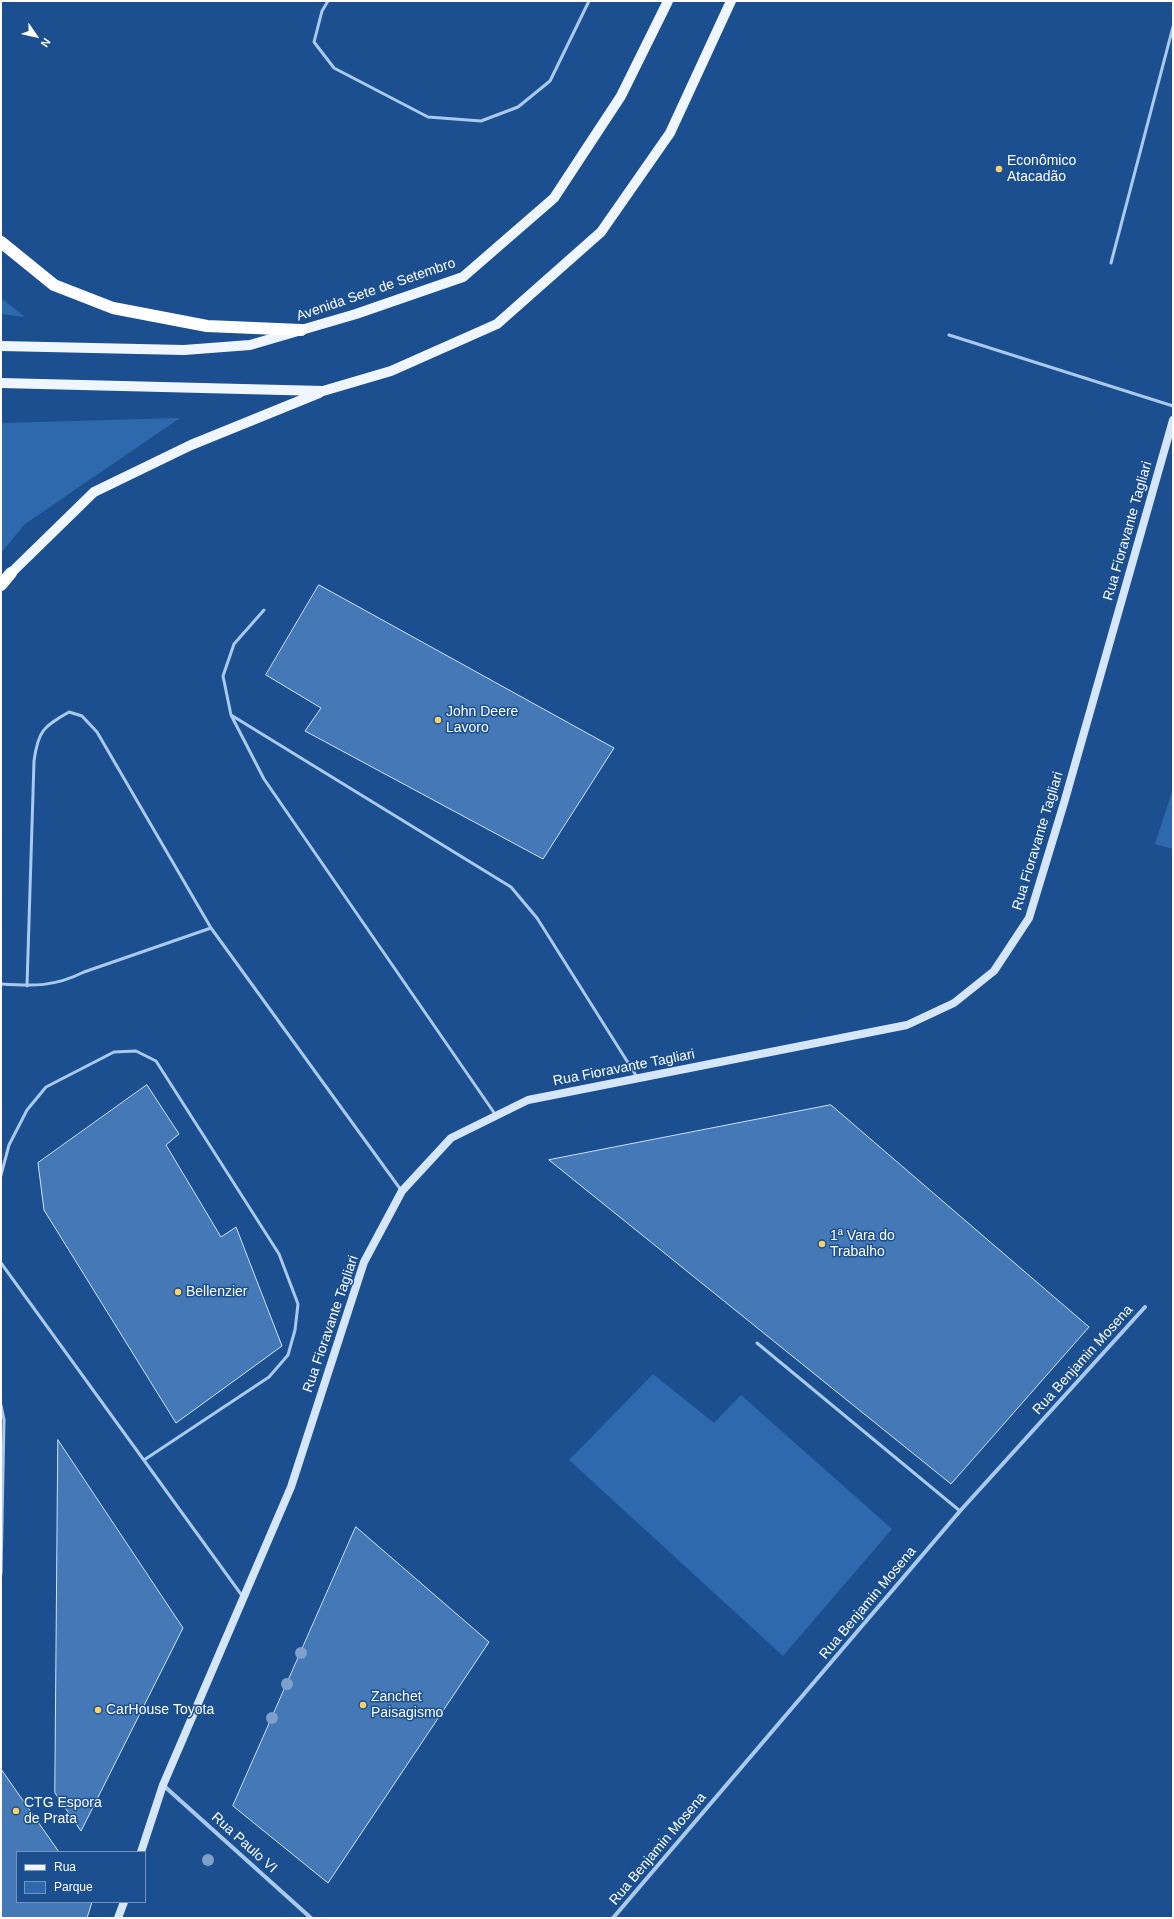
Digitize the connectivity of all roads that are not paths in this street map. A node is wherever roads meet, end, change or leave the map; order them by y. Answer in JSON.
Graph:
{"nodes":[{"id":1,"x":328,"y":1,"type":"edge"},
{"id":2,"x":589,"y":1,"type":"edge"},
{"id":3,"x":668,"y":1,"type":"edge"},
{"id":4,"x":731,"y":1,"type":"edge"},
{"id":5,"x":1173,"y":27,"type":"edge"},
{"id":6,"x":1,"y":242,"type":"edge"},
{"id":7,"x":1111,"y":263,"type":"dead end"},
{"id":8,"x":302,"y":330,"type":"junction"},
{"id":9,"x":949,"y":335,"type":"dead end"},
{"id":10,"x":1,"y":346,"type":"edge"},
{"id":11,"x":1,"y":383,"type":"edge"},
{"id":12,"x":323,"y":391,"type":"junction"},
{"id":13,"x":1173,"y":406,"type":"edge"},
{"id":14,"x":1173,"y":420,"type":"edge"},
{"id":15,"x":11,"y":573,"type":"junction"},
{"id":16,"x":1,"y":584,"type":"edge"},
{"id":17,"x":1,"y":590,"type":"edge"},
{"id":18,"x":264,"y":610,"type":"dead end"},
{"id":19,"x":231,"y":715,"type":"junction"},
{"id":20,"x":211,"y":928,"type":"junction"},
{"id":21,"x":1,"y":984,"type":"edge"},
{"id":22,"x":27,"y":986,"type":"junction"},
{"id":23,"x":638,"y":1078,"type":"junction"},
{"id":24,"x":496,"y":1116,"type":"junction"},
{"id":25,"x":1,"y":1174,"type":"edge"},
{"id":26,"x":402,"y":1191,"type":"junction"},
{"id":27,"x":1,"y":1263,"type":"edge"},
{"id":28,"x":1145,"y":1307,"type":"dead end"},
{"id":29,"x":757,"y":1342,"type":"dead end"},
{"id":30,"x":1,"y":1405,"type":"edge"},
{"id":31,"x":144,"y":1460,"type":"junction"},
{"id":32,"x":960,"y":1511,"type":"junction"},
{"id":33,"x":1,"y":1574,"type":"edge"},
{"id":34,"x":243,"y":1597,"type":"junction"},
{"id":35,"x":163,"y":1785,"type":"junction"},
{"id":36,"x":141,"y":1851,"type":"edge"},
{"id":37,"x":124,"y":1903,"type":"edge"},
{"id":38,"x":118,"y":1918,"type":"edge"},
{"id":39,"x":311,"y":1918,"type":"edge"},
{"id":40,"x":613,"y":1918,"type":"edge"}],
"edges":[{"from":1,"to":2,"type":"lane"},
{"from":3,"to":8,"type":"main road","name":"Avenida Sete de Setembro"},
{"from":4,"to":12,"type":"main road"},
{"from":5,"to":7,"type":"lane"},
{"from":6,"to":8,"type":"highway"},
{"from":8,"to":10,"type":"main road","name":"Avenida Sete de Setembro"},
{"from":9,"to":13,"type":"lane"},
{"from":11,"to":12,"type":"main road"},
{"from":12,"to":15,"type":"main road"},
{"from":14,"to":23,"type":"street","name":"Rua Fioravante Tagliari"},
{"from":15,"to":16,"type":"highway"},
{"from":15,"to":17,"type":"street"},
{"from":18,"to":19,"type":"lane"},
{"from":19,"to":23,"type":"lane"},
{"from":19,"to":24,"type":"lane"},
{"from":20,"to":22,"type":"lane"},
{"from":20,"to":22,"type":"lane"},
{"from":20,"to":26,"type":"lane"},
{"from":21,"to":22,"type":"lane"},
{"from":23,"to":24,"type":"street","name":"Rua Fioravante Tagliari"},
{"from":24,"to":26,"type":"street","name":"Rua Fioravante Tagliari"},
{"from":25,"to":31,"type":"lane"},
{"from":26,"to":34,"type":"street","name":"Rua Fioravante Tagliari"},
{"from":27,"to":31,"type":"lane"},
{"from":28,"to":32,"type":"street","name":"Rua Benjamin Mosena"},
{"from":29,"to":32,"type":"lane"},
{"from":30,"to":33,"type":"lane"},
{"from":31,"to":34,"type":"lane"},
{"from":32,"to":40,"type":"street","name":"Rua Benjamin Mosena"},
{"from":34,"to":35,"type":"street","name":"Rua Fioravante Tagliari"},
{"from":35,"to":36,"type":"street","name":"Rua Fioravante Tagliari"},
{"from":35,"to":39,"type":"street","name":"Rua Paulo VI"},
{"from":37,"to":38,"type":"street"}]}
